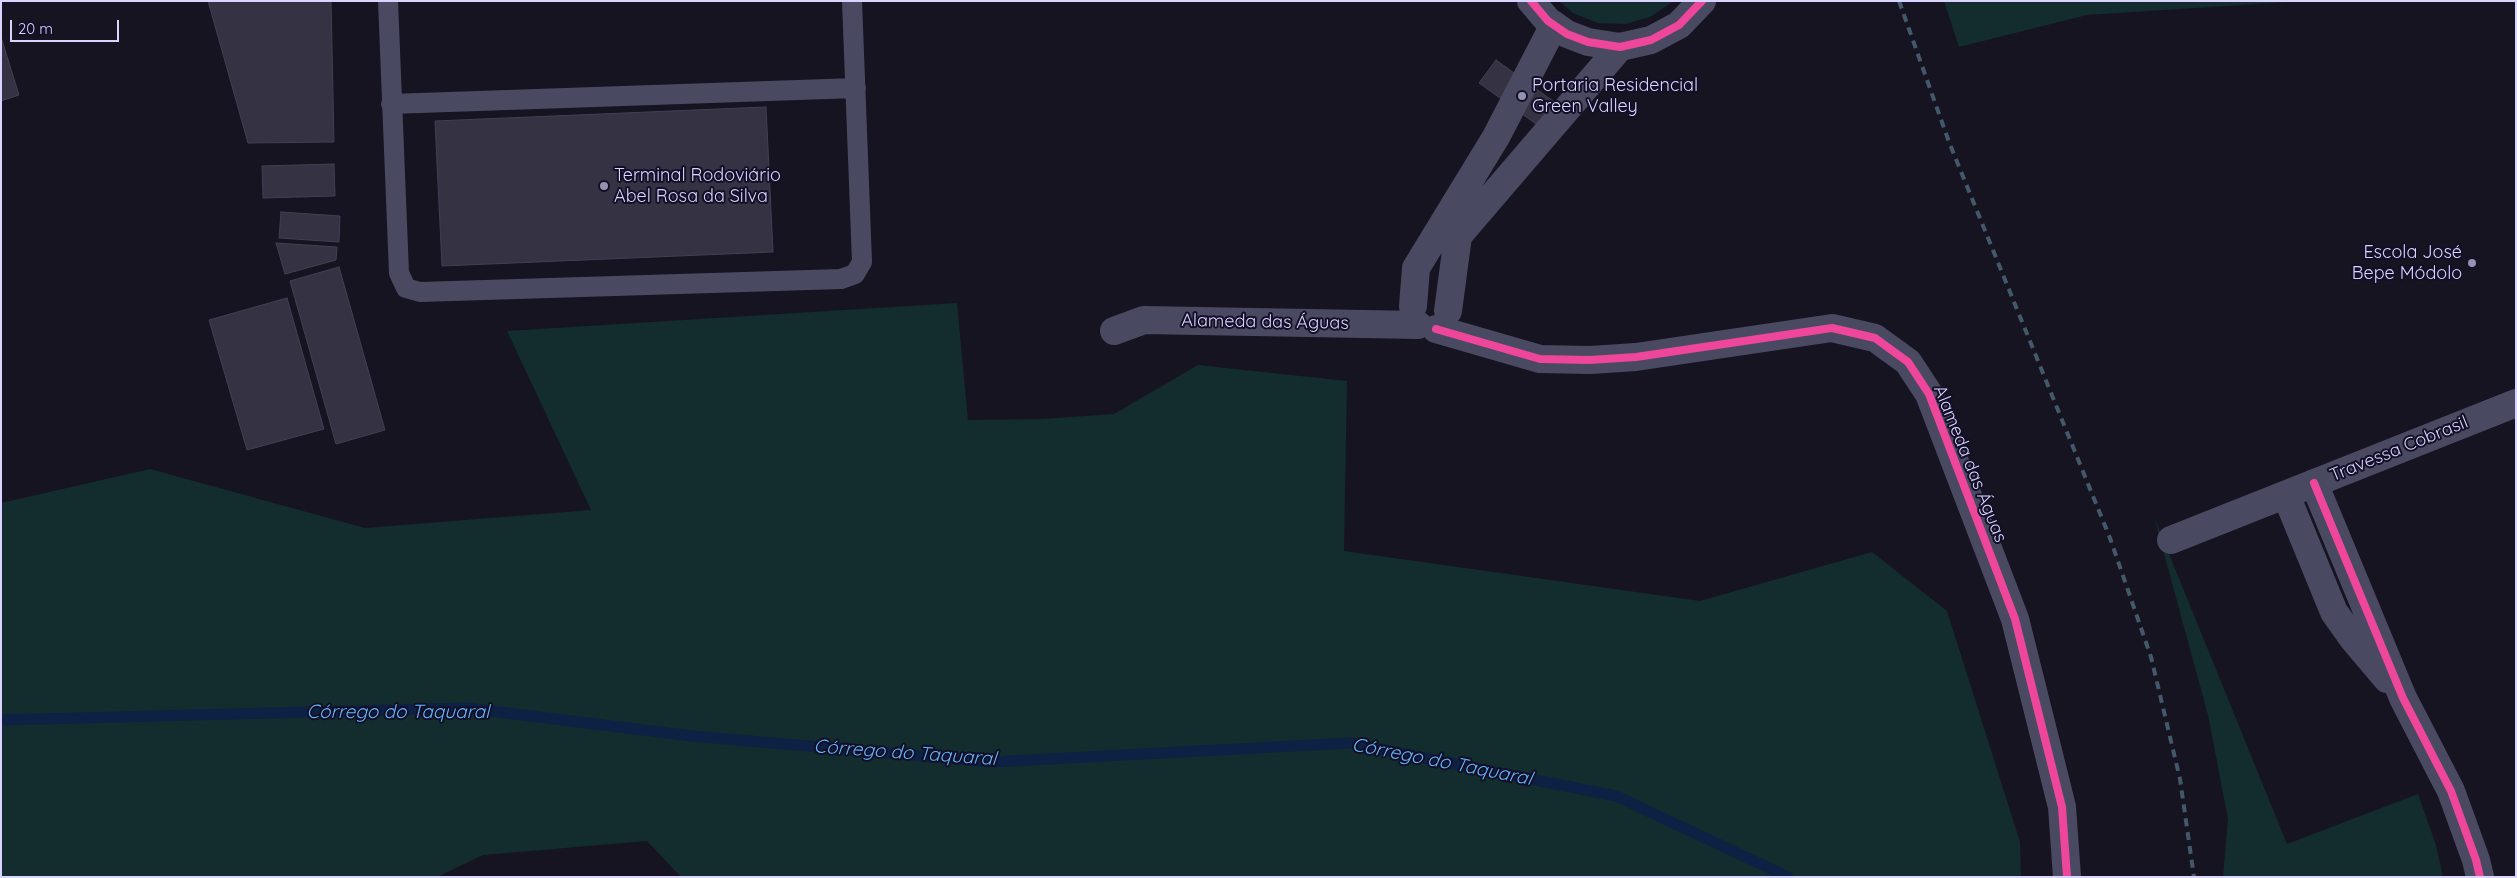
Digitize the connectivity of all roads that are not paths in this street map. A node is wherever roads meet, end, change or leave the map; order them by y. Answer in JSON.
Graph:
{"nodes":[{"id":1,"x":388,"y":1,"type":"edge"},
{"id":2,"x":852,"y":1,"type":"edge"},
{"id":3,"x":1531,"y":1,"type":"edge"},
{"id":4,"x":1702,"y":2,"type":"edge"},
{"id":5,"x":1554,"y":25,"type":"junction"},
{"id":6,"x":1620,"y":47,"type":"junction"},
{"id":7,"x":856,"y":88,"type":"junction"},
{"id":8,"x":392,"y":104,"type":"junction"},
{"id":9,"x":1429,"y":318,"type":"junction"},
{"id":10,"x":1114,"y":331,"type":"dead end"},
{"id":11,"x":2516,"y":403,"type":"edge"},
{"id":12,"x":2314,"y":483,"type":"junction"},
{"id":13,"x":2286,"y":495,"type":"junction"},
{"id":14,"x":2171,"y":540,"type":"dead end"},
{"id":15,"x":2403,"y":698,"type":"junction"},
{"id":16,"x":2067,"y":877,"type":"edge"},
{"id":17,"x":2480,"y":877,"type":"edge"}],
"edges":[{"from":1,"to":8,"type":"lane"},
{"from":2,"to":7,"type":"lane"},
{"from":3,"to":5,"type":"street"},
{"from":4,"to":6,"type":"street"},
{"from":5,"to":6,"type":"street"},
{"from":5,"to":9,"type":"street"},
{"from":6,"to":9,"type":"street"},
{"from":7,"to":8,"type":"lane"},
{"from":7,"to":8,"type":"lane"},
{"from":9,"to":10,"type":"street","name":"Alameda das Águas"},
{"from":9,"to":16,"type":"street","name":"Alameda das Águas"},
{"from":11,"to":12,"type":"street","name":"Travessa Cobrasil"},
{"from":12,"to":13,"type":"street","name":"Travessa Cobrasil"},
{"from":12,"to":15,"type":"street"},
{"from":13,"to":14,"type":"street","name":"Travessa Cobrasil"},
{"from":13,"to":15,"type":"street"},
{"from":15,"to":17,"type":"street"}]}
